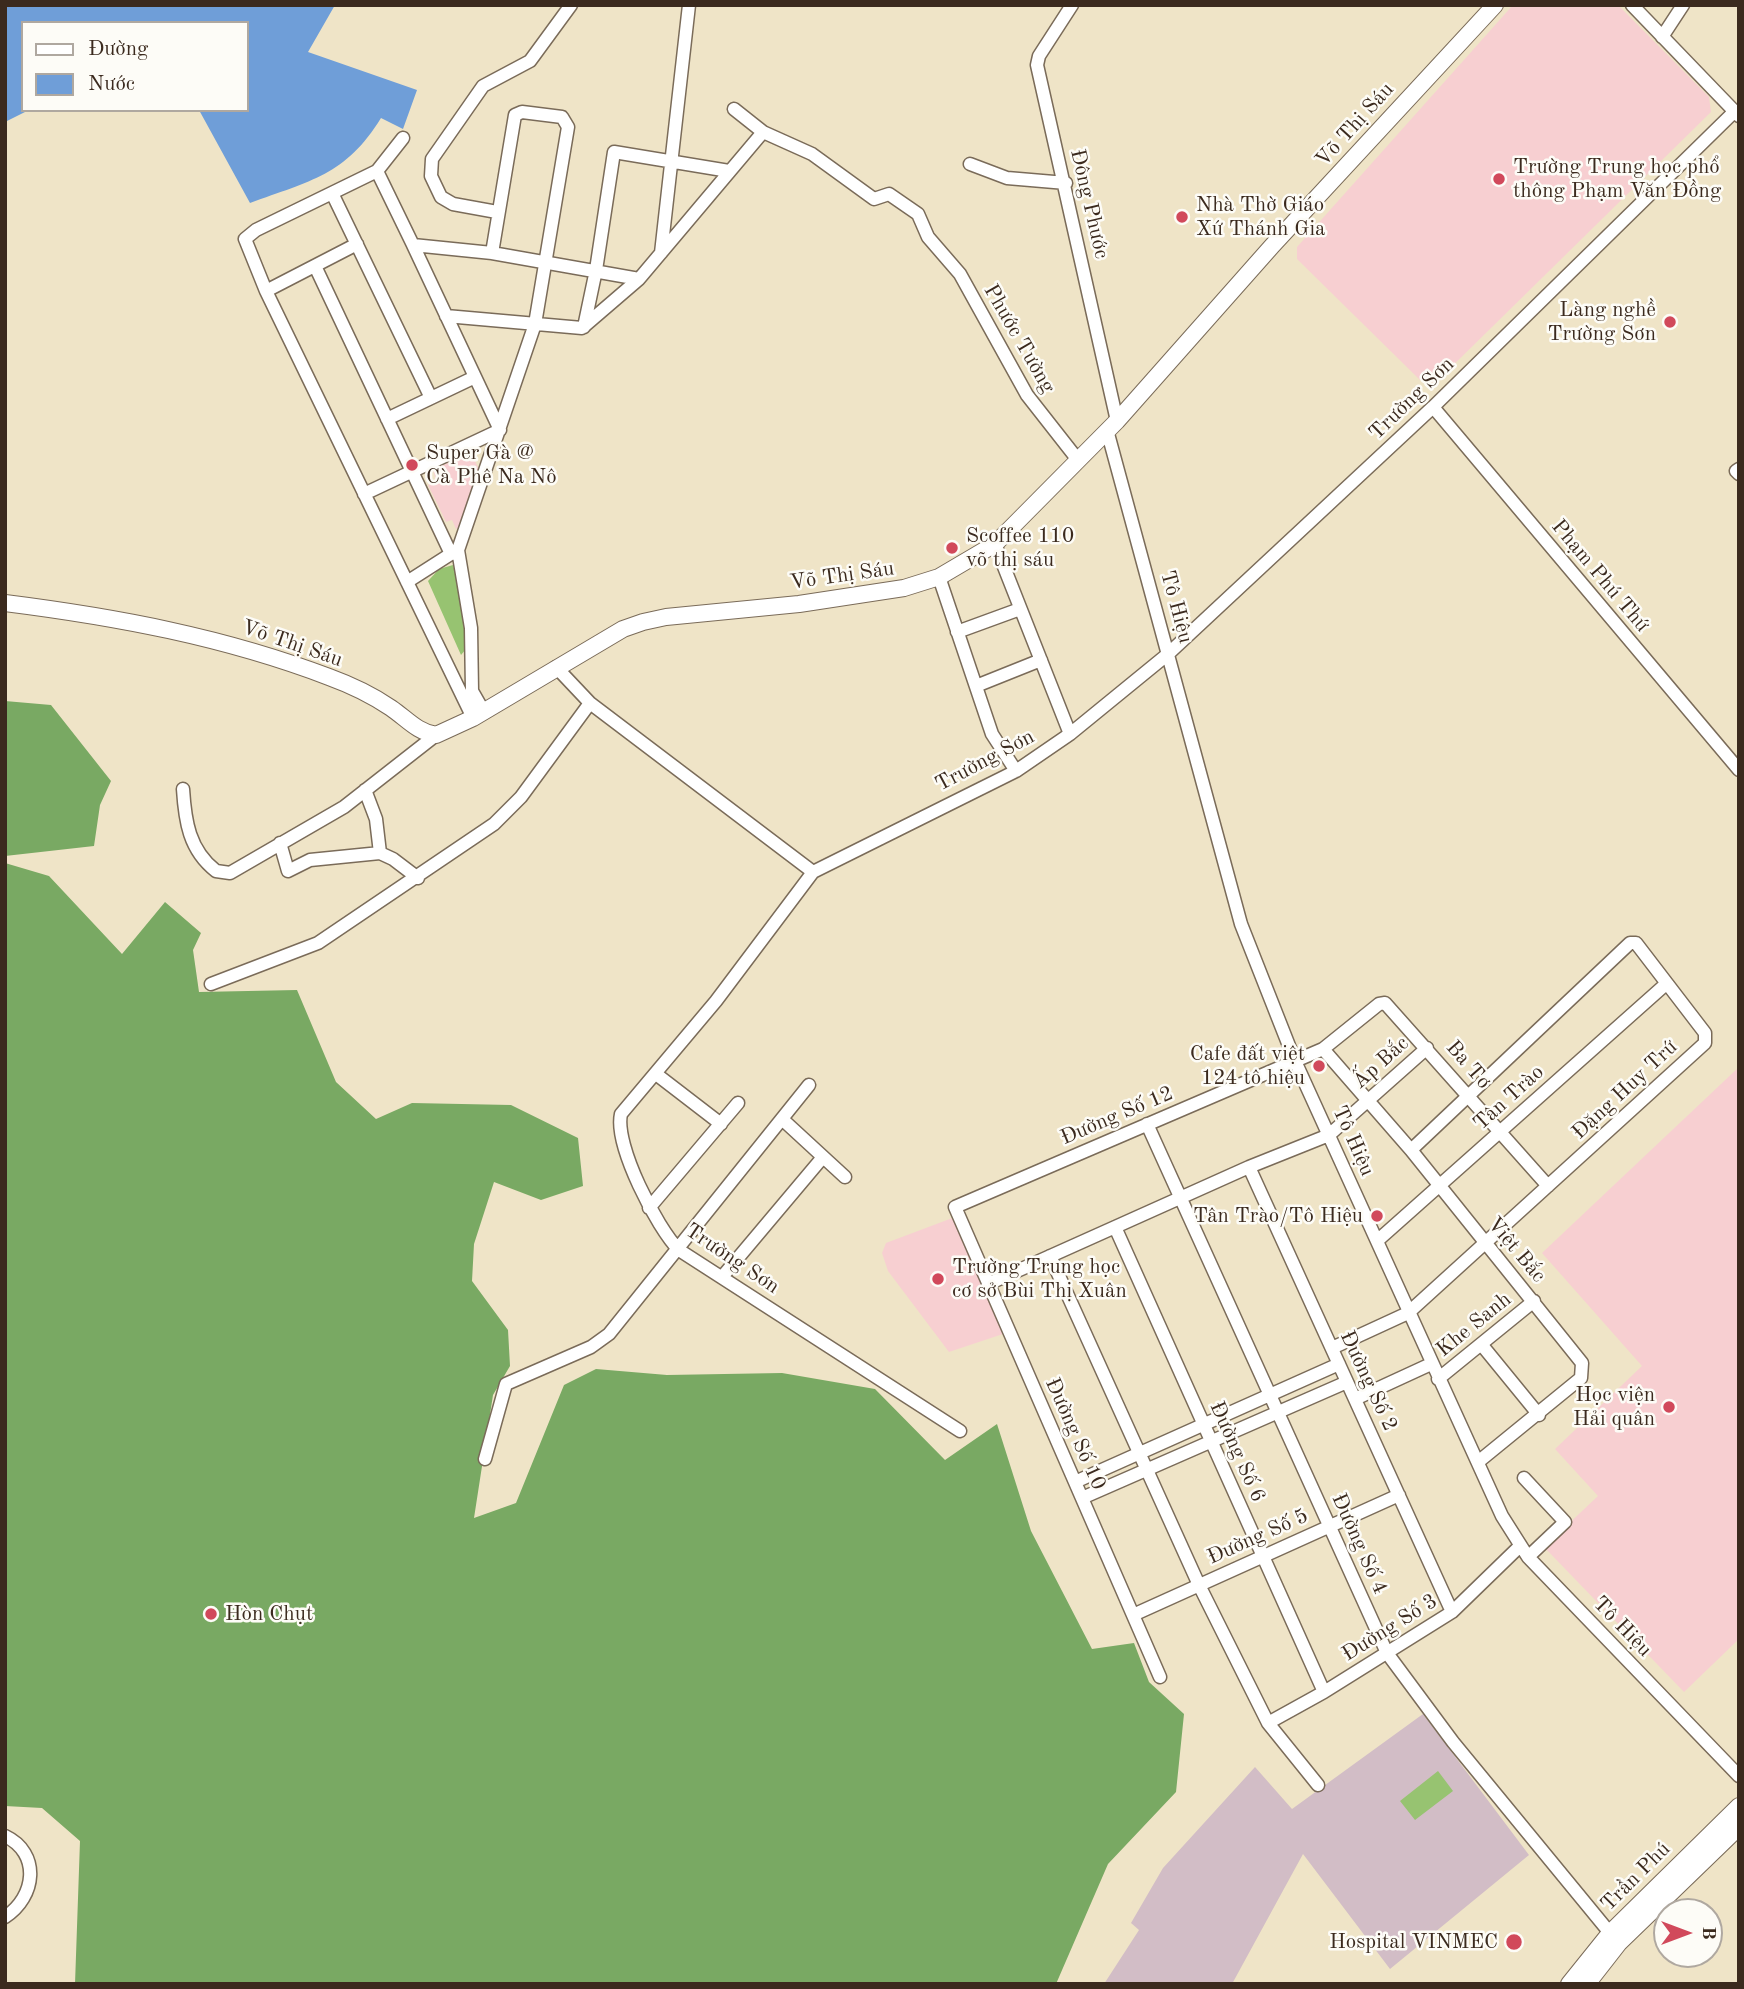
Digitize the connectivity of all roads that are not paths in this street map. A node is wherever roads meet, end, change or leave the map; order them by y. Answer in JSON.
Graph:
{"nodes":[{"id":1,"x":571,"y":5,"type":"edge"},
{"id":2,"x":689,"y":5,"type":"edge"},
{"id":3,"x":1072,"y":5,"type":"edge"},
{"id":4,"x":1495,"y":5,"type":"edge"},
{"id":5,"x":1632,"y":5,"type":"edge"},
{"id":6,"x":1683,"y":5,"type":"edge"},
{"id":7,"x":1662,"y":37,"type":"junction"},
{"id":8,"x":734,"y":109,"type":"dead end"},
{"id":9,"x":1737,"y":114,"type":"edge"},
{"id":10,"x":763,"y":132,"type":"junction"},
{"id":11,"x":403,"y":138,"type":"dead end"},
{"id":12,"x":670,"y":160,"type":"junction"},
{"id":13,"x":970,"y":164,"type":"dead end"},
{"id":14,"x":377,"y":171,"type":"junction"},
{"id":15,"x":729,"y":171,"type":"junction"},
{"id":16,"x":1066,"y":183,"type":"junction"},
{"id":17,"x":332,"y":193,"type":"junction"},
{"id":18,"x":497,"y":212,"type":"junction"},
{"id":19,"x":357,"y":244,"type":"junction"},
{"id":20,"x":413,"y":245,"type":"junction"},
{"id":21,"x":492,"y":253,"type":"junction"},
{"id":22,"x":661,"y":254,"type":"junction"},
{"id":23,"x":547,"y":262,"type":"junction"},
{"id":24,"x":315,"y":266,"type":"junction"},
{"id":25,"x":596,"y":270,"type":"junction"},
{"id":26,"x":639,"y":279,"type":"junction"},
{"id":27,"x":266,"y":291,"type":"junction"},
{"id":28,"x":446,"y":316,"type":"junction"},
{"id":29,"x":535,"y":324,"type":"junction"},
{"id":30,"x":584,"y":327,"type":"junction"},
{"id":31,"x":475,"y":377,"type":"junction"},
{"id":32,"x":431,"y":398,"type":"junction"},
{"id":33,"x":1433,"y":407,"type":"junction"},
{"id":34,"x":387,"y":419,"type":"junction"},
{"id":35,"x":1112,"y":426,"type":"junction"},
{"id":36,"x":500,"y":430,"type":"junction"},
{"id":37,"x":1078,"y":460,"type":"junction"},
{"id":38,"x":412,"y":472,"type":"junction"},
{"id":39,"x":364,"y":494,"type":"junction"},
{"id":40,"x":995,"y":544,"type":"junction"},
{"id":41,"x":454,"y":552,"type":"junction"},
{"id":42,"x":939,"y":577,"type":"junction"},
{"id":43,"x":407,"y":582,"type":"junction"},
{"id":44,"x":5,"y":603,"type":"edge"},
{"id":45,"x":1020,"y":609,"type":"junction"},
{"id":46,"x":957,"y":632,"type":"junction"},
{"id":47,"x":1168,"y":654,"type":"junction"},
{"id":48,"x":1041,"y":660,"type":"junction"},
{"id":49,"x":556,"y":667,"type":"junction"},
{"id":50,"x":976,"y":685,"type":"junction"},
{"id":51,"x":590,"y":703,"type":"junction"},
{"id":52,"x":479,"y":715,"type":"junction"},
{"id":53,"x":1070,"y":734,"type":"junction"},
{"id":54,"x":436,"y":735,"type":"junction"},
{"id":55,"x":1739,"y":770,"type":"edge"},
{"id":56,"x":1016,"y":771,"type":"junction"},
{"id":57,"x":183,"y":789,"type":"dead end"},
{"id":58,"x":365,"y":790,"type":"junction"},
{"id":59,"x":280,"y":843,"type":"junction"},
{"id":60,"x":380,"y":853,"type":"junction"},
{"id":61,"x":813,"y":872,"type":"junction"},
{"id":62,"x":418,"y":878,"type":"junction"},
{"id":63,"x":1666,"y":984,"type":"junction"},
{"id":64,"x":211,"y":985,"type":"dead end"},
{"id":65,"x":1385,"y":1003,"type":"joint"},
{"id":66,"x":1427,"y":1048,"type":"junction"},
{"id":67,"x":1323,"y":1049,"type":"junction"},
{"id":68,"x":1295,"y":1061,"type":"junction"},
{"id":69,"x":656,"y":1074,"type":"junction"},
{"id":70,"x":808,"y":1085,"type":"dead end"},
{"id":71,"x":1469,"y":1097,"type":"junction"},
{"id":72,"x":1369,"y":1100,"type":"junction"},
{"id":73,"x":738,"y":1103,"type":"dead end"},
{"id":74,"x":782,"y":1119,"type":"junction"},
{"id":75,"x":721,"y":1124,"type":"junction"},
{"id":76,"x":1147,"y":1125,"type":"junction"},
{"id":77,"x":1500,"y":1132,"type":"junction"},
{"id":78,"x":1329,"y":1135,"type":"junction"},
{"id":79,"x":1411,"y":1150,"type":"junction"},
{"id":80,"x":823,"y":1157,"type":"junction"},
{"id":81,"x":1249,"y":1167,"type":"junction"},
{"id":82,"x":845,"y":1177,"type":"dead end"},
{"id":83,"x":1439,"y":1186,"type":"junction"},
{"id":84,"x":1548,"y":1186,"type":"junction"},
{"id":85,"x":1180,"y":1198,"type":"junction"},
{"id":86,"x":955,"y":1207,"type":"joint"},
{"id":87,"x":649,"y":1208,"type":"junction"},
{"id":88,"x":1115,"y":1227,"type":"junction"},
{"id":89,"x":1377,"y":1241,"type":"junction"},
{"id":90,"x":1485,"y":1245,"type":"junction"},
{"id":91,"x":679,"y":1250,"type":"junction"},
{"id":92,"x":1050,"y":1256,"type":"junction"},
{"id":93,"x":722,"y":1278,"type":"junction"},
{"id":94,"x":988,"y":1284,"type":"junction"},
{"id":95,"x":1534,"y":1301,"type":"junction"},
{"id":96,"x":1408,"y":1313,"type":"junction"},
{"id":97,"x":1481,"y":1344,"type":"junction"},
{"id":98,"x":1332,"y":1348,"type":"junction"},
{"id":99,"x":1339,"y":1364,"type":"junction"},
{"id":100,"x":1431,"y":1364,"type":"junction"},
{"id":101,"x":1438,"y":1379,"type":"junction"},
{"id":102,"x":1347,"y":1382,"type":"junction"},
{"id":103,"x":1271,"y":1394,"type":"junction"},
{"id":104,"x":1355,"y":1399,"type":"junction"},
{"id":105,"x":1279,"y":1412,"type":"junction"},
{"id":106,"x":1539,"y":1415,"type":"junction"},
{"id":107,"x":1203,"y":1424,"type":"junction"},
{"id":108,"x":960,"y":1431,"type":"dead end"},
{"id":109,"x":1211,"y":1441,"type":"junction"},
{"id":110,"x":1139,"y":1453,"type":"junction"},
{"id":111,"x":485,"y":1459,"type":"dead end"},
{"id":112,"x":1478,"y":1462,"type":"junction"},
{"id":113,"x":1147,"y":1469,"type":"junction"},
{"id":114,"x":1524,"y":1478,"type":"dead end"},
{"id":115,"x":1075,"y":1482,"type":"junction"},
{"id":116,"x":1399,"y":1495,"type":"junction"},
{"id":117,"x":1082,"y":1498,"type":"junction"},
{"id":118,"x":1330,"y":1526,"type":"junction"},
{"id":119,"x":1524,"y":1552,"type":"junction"},
{"id":120,"x":1263,"y":1556,"type":"junction"},
{"id":121,"x":1199,"y":1585,"type":"junction"},
{"id":122,"x":1452,"y":1612,"type":"junction"},
{"id":123,"x":1133,"y":1615,"type":"junction"},
{"id":124,"x":1387,"y":1653,"type":"junction"},
{"id":125,"x":1160,"y":1677,"type":"dead end"},
{"id":126,"x":1324,"y":1692,"type":"junction"},
{"id":127,"x":1268,"y":1723,"type":"junction"},
{"id":128,"x":1739,"y":1776,"type":"edge"},
{"id":129,"x":1318,"y":1785,"type":"dead end"},
{"id":130,"x":1739,"y":1806,"type":"edge"},
{"id":131,"x":1739,"y":1826,"type":"edge"},
{"id":132,"x":5,"y":1836,"type":"edge"},
{"id":133,"x":5,"y":1917,"type":"edge"},
{"id":134,"x":1615,"y":1938,"type":"junction"},
{"id":135,"x":1569,"y":1984,"type":"edge"},
{"id":136,"x":1587,"y":1984,"type":"edge"}],
"edges":[{"from":1,"to":18,"type":"street"},
{"from":2,"to":12,"type":"street"},
{"from":3,"to":16,"type":"street","name":"Đông Phước"},
{"from":4,"to":35,"type":"main road","name":"Võ Thị Sáu"},
{"from":5,"to":7,"type":"street"},
{"from":6,"to":7,"type":"street"},
{"from":7,"to":9,"type":"street"},
{"from":8,"to":10,"type":"street","name":"Phước Tường"},
{"from":9,"to":33,"type":"street","name":"Trường Sơn"},
{"from":10,"to":15,"type":"street"},
{"from":10,"to":37,"type":"street","name":"Phước Tường"},
{"from":11,"to":14,"type":"street"},
{"from":12,"to":15,"type":"street"},
{"from":12,"to":22,"type":"street"},
{"from":12,"to":25,"type":"street"},
{"from":13,"to":16,"type":"street"},
{"from":14,"to":17,"type":"street"},
{"from":14,"to":20,"type":"street"},
{"from":15,"to":22,"type":"street"},
{"from":16,"to":35,"type":"street","name":"Đông Phước"},
{"from":17,"to":19,"type":"street"},
{"from":17,"to":27,"type":"street"},
{"from":18,"to":21,"type":"street"},
{"from":18,"to":23,"type":"street"},
{"from":19,"to":24,"type":"street"},
{"from":19,"to":32,"type":"street"},
{"from":20,"to":21,"type":"street"},
{"from":20,"to":28,"type":"street"},
{"from":21,"to":23,"type":"street"},
{"from":22,"to":26,"type":"street"},
{"from":23,"to":25,"type":"street"},
{"from":23,"to":29,"type":"street"},
{"from":24,"to":27,"type":"street"},
{"from":24,"to":34,"type":"street"},
{"from":25,"to":26,"type":"street"},
{"from":25,"to":30,"type":"street"},
{"from":26,"to":30,"type":"street"},
{"from":27,"to":39,"type":"street"},
{"from":28,"to":29,"type":"street"},
{"from":28,"to":31,"type":"street"},
{"from":29,"to":30,"type":"street"},
{"from":29,"to":36,"type":"street"},
{"from":31,"to":32,"type":"street"},
{"from":31,"to":36,"type":"street"},
{"from":32,"to":34,"type":"street"},
{"from":33,"to":47,"type":"street","name":"Trường Sơn"},
{"from":33,"to":55,"type":"street","name":"Phạm Phú Thứ"},
{"from":34,"to":38,"type":"street"},
{"from":35,"to":37,"type":"main road","name":"Võ Thị Sáu"},
{"from":35,"to":47,"type":"street","name":"Tô Hiệu"},
{"from":36,"to":38,"type":"street"},
{"from":36,"to":41,"type":"street"},
{"from":37,"to":40,"type":"main road","name":"Võ Thị Sáu"},
{"from":38,"to":39,"type":"street"},
{"from":38,"to":41,"type":"street"},
{"from":39,"to":43,"type":"street"},
{"from":40,"to":42,"type":"main road","name":"Võ Thị Sáu"},
{"from":40,"to":45,"type":"street"},
{"from":41,"to":43,"type":"street"},
{"from":41,"to":52,"type":"street"},
{"from":42,"to":46,"type":"street"},
{"from":42,"to":49,"type":"main road","name":"Võ Thị Sáu"},
{"from":43,"to":52,"type":"street"},
{"from":44,"to":54,"type":"main road","name":"Võ Thị Sáu"},
{"from":45,"to":46,"type":"street"},
{"from":45,"to":48,"type":"street"},
{"from":46,"to":50,"type":"street"},
{"from":47,"to":53,"type":"street","name":"Trường Sơn"},
{"from":47,"to":68,"type":"street","name":"Tô Hiệu"},
{"from":48,"to":50,"type":"street"},
{"from":48,"to":53,"type":"street"},
{"from":49,"to":51,"type":"street"},
{"from":49,"to":52,"type":"main road","name":"Võ Thị Sáu"},
{"from":50,"to":56,"type":"street"},
{"from":51,"to":61,"type":"street"},
{"from":51,"to":62,"type":"street"},
{"from":52,"to":54,"type":"main road","name":"Võ Thị Sáu"},
{"from":53,"to":56,"type":"street","name":"Trường Sơn"},
{"from":54,"to":58,"type":"street"},
{"from":56,"to":61,"type":"street","name":"Trường Sơn"},
{"from":57,"to":59,"type":"street"},
{"from":58,"to":59,"type":"street"},
{"from":58,"to":60,"type":"street"},
{"from":59,"to":60,"type":"street"},
{"from":60,"to":62,"type":"street"},
{"from":61,"to":69,"type":"street","name":"Trường Sơn"},
{"from":62,"to":64,"type":"street"},
{"from":63,"to":71,"type":"street","name":"Đặng Huy Trứ"},
{"from":63,"to":77,"type":"street","name":"Tân Trào"},
{"from":63,"to":84,"type":"street","name":"Đặng Huy Trứ"},
{"from":65,"to":66,"type":"street","name":"Ba Tơ"},
{"from":65,"to":67,"type":"street","name":"Đường Số 12"},
{"from":66,"to":71,"type":"street","name":"Ba Tơ"},
{"from":66,"to":72,"type":"street","name":"Ấp Bắc"},
{"from":67,"to":68,"type":"street","name":"Đường Số 12"},
{"from":67,"to":72,"type":"street","name":"Việt Bắc"},
{"from":68,"to":76,"type":"street","name":"Đường Số 12"},
{"from":68,"to":78,"type":"street","name":"Tô Hiệu"},
{"from":69,"to":75,"type":"street"},
{"from":69,"to":87,"type":"street","name":"Trường Sơn"},
{"from":70,"to":74,"type":"street"},
{"from":71,"to":77,"type":"street","name":"Ba Tơ"},
{"from":71,"to":79,"type":"street","name":"Đặng Huy Trứ"},
{"from":72,"to":78,"type":"street","name":"Ấp Bắc"},
{"from":72,"to":79,"type":"street","name":"Việt Bắc"},
{"from":73,"to":75,"type":"street"},
{"from":74,"to":80,"type":"street"},
{"from":74,"to":91,"type":"street"},
{"from":75,"to":87,"type":"street"},
{"from":76,"to":85,"type":"street","name":"Đường Số 4"},
{"from":76,"to":86,"type":"street","name":"Đường Số 12"},
{"from":77,"to":83,"type":"street","name":"Tân Trào"},
{"from":77,"to":84,"type":"street","name":"Ba Tơ"},
{"from":78,"to":81,"type":"street","name":"Ấp Bắc"},
{"from":78,"to":89,"type":"street","name":"Tô Hiệu"},
{"from":79,"to":83,"type":"street","name":"Việt Bắc"},
{"from":80,"to":82,"type":"street"},
{"from":80,"to":93,"type":"street"},
{"from":81,"to":85,"type":"street","name":"Ấp Bắc"},
{"from":81,"to":98,"type":"street","name":"Đường Số 2"},
{"from":83,"to":89,"type":"street","name":"Tân Trào"},
{"from":83,"to":90,"type":"street","name":"Việt Bắc"},
{"from":84,"to":90,"type":"street","name":"Đặng Huy Trứ"},
{"from":85,"to":88,"type":"street","name":"Ấp Bắc"},
{"from":85,"to":103,"type":"street","name":"Đường Số 4"},
{"from":86,"to":94,"type":"street","name":"Đường Số 10"},
{"from":87,"to":91,"type":"street","name":"Trường Sơn"},
{"from":88,"to":92,"type":"street","name":"Ấp Bắc"},
{"from":88,"to":107,"type":"street","name":"Đường Số 6"},
{"from":89,"to":96,"type":"street","name":"Tô Hiệu"},
{"from":90,"to":95,"type":"street","name":"Việt Bắc"},
{"from":90,"to":96,"type":"street","name":"Đặng Huy Trứ"},
{"from":91,"to":93,"type":"street","name":"Trường Sơn"},
{"from":91,"to":111,"type":"street"},
{"from":92,"to":94,"type":"street","name":"Ấp Bắc"},
{"from":92,"to":110,"type":"street"},
{"from":93,"to":108,"type":"street","name":"Trường Sơn"},
{"from":94,"to":115,"type":"street","name":"Đường Số 10"},
{"from":95,"to":97,"type":"street","name":"Khe Sanh"},
{"from":95,"to":106,"type":"street","name":"Việt Bắc"},
{"from":96,"to":98,"type":"street","name":"Đặng Huy Trứ"},
{"from":96,"to":100,"type":"street","name":"Tô Hiệu"},
{"from":97,"to":101,"type":"street","name":"Khe Sanh"},
{"from":97,"to":106,"type":"street"},
{"from":98,"to":99,"type":"street","name":"Đường Số 2"},
{"from":99,"to":102,"type":"street","name":"Đường Số 2"},
{"from":99,"to":103,"type":"street"},
{"from":100,"to":101,"type":"street","name":"Tô Hiệu"},
{"from":100,"to":104,"type":"street"},
{"from":101,"to":112,"type":"street","name":"Tô Hiệu"},
{"from":102,"to":104,"type":"street","name":"Đường Số 2"},
{"from":102,"to":105,"type":"street"},
{"from":103,"to":105,"type":"street","name":"Đường Số 4"},
{"from":103,"to":107,"type":"street"},
{"from":104,"to":116,"type":"street","name":"Đường Số 2"},
{"from":105,"to":109,"type":"street"},
{"from":105,"to":118,"type":"street","name":"Đường Số 4"},
{"from":106,"to":112,"type":"street","name":"Việt Bắc"},
{"from":107,"to":109,"type":"street","name":"Đường Số 6"},
{"from":107,"to":110,"type":"street"},
{"from":109,"to":113,"type":"street"},
{"from":109,"to":120,"type":"street","name":"Đường Số 6"},
{"from":110,"to":113,"type":"street"},
{"from":110,"to":115,"type":"street"},
{"from":112,"to":119,"type":"street","name":"Tô Hiệu"},
{"from":113,"to":117,"type":"street"},
{"from":113,"to":121,"type":"street"},
{"from":114,"to":119,"type":"street","name":"Đường Số 3"},
{"from":115,"to":117,"type":"street","name":"Đường Số 10"},
{"from":116,"to":118,"type":"street","name":"Đường Số 5"},
{"from":116,"to":122,"type":"street","name":"Đường Số 2"},
{"from":117,"to":123,"type":"street","name":"Đường Số 10"},
{"from":118,"to":120,"type":"street","name":"Đường Số 5"},
{"from":118,"to":124,"type":"street","name":"Đường Số 4"},
{"from":119,"to":122,"type":"street","name":"Đường Số 3"},
{"from":119,"to":128,"type":"street","name":"Tô Hiệu"},
{"from":120,"to":121,"type":"street","name":"Đường Số 5"},
{"from":120,"to":126,"type":"street","name":"Đường Số 6"},
{"from":121,"to":123,"type":"street","name":"Đường Số 5"},
{"from":121,"to":127,"type":"street"},
{"from":122,"to":124,"type":"street","name":"Đường Số 3"},
{"from":123,"to":125,"type":"street","name":"Đường Số 10"},
{"from":124,"to":126,"type":"street","name":"Đường Số 3"},
{"from":124,"to":134,"type":"street","name":"Đường Số 4"},
{"from":126,"to":127,"type":"street","name":"Đường Số 3"},
{"from":127,"to":129,"type":"street"},
{"from":130,"to":134,"type":"main road","name":"Trần Phú"},
{"from":131,"to":134,"type":"main road","name":"Trần Phú"},
{"from":132,"to":133,"type":"street"},
{"from":134,"to":135,"type":"main road","name":"Trần Phú"},
{"from":134,"to":136,"type":"main road","name":"Trần Phú"}]}
